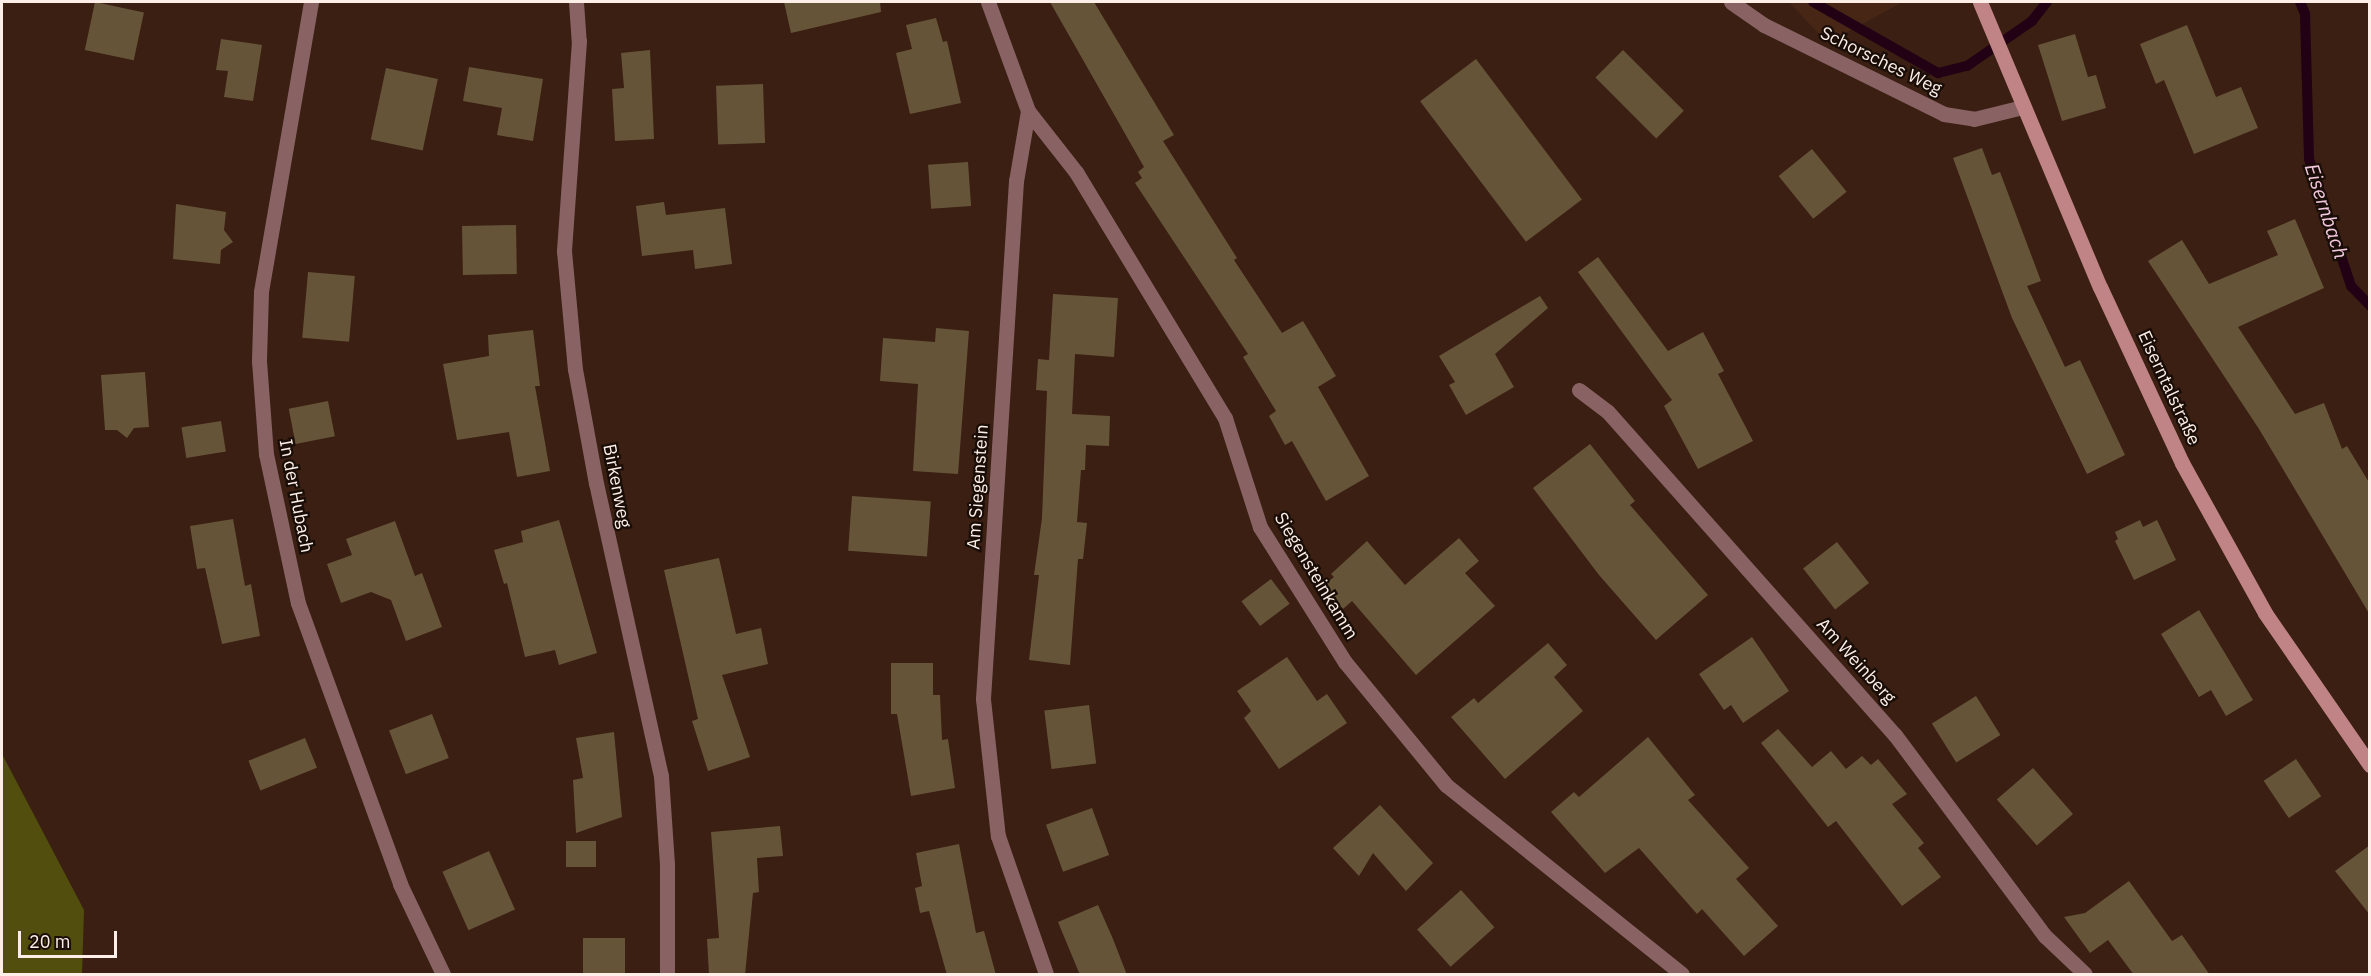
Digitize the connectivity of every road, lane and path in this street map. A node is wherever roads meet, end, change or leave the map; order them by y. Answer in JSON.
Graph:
{"nodes":[{"id":1,"x":311,"y":2,"type":"edge"},
{"id":2,"x":576,"y":2,"type":"edge"},
{"id":3,"x":988,"y":2,"type":"edge"},
{"id":4,"x":1731,"y":2,"type":"edge"},
{"id":5,"x":1980,"y":2,"type":"edge"},
{"id":6,"x":2023,"y":107,"type":"junction"},
{"id":7,"x":1028,"y":111,"type":"junction"},
{"id":8,"x":1579,"y":390,"type":"dead end"},
{"id":9,"x":2370,"y":765,"type":"edge"},
{"id":10,"x":443,"y":975,"type":"edge"},
{"id":11,"x":667,"y":975,"type":"edge"},
{"id":12,"x":1046,"y":975,"type":"edge"},
{"id":13,"x":1682,"y":975,"type":"edge"},
{"id":14,"x":2085,"y":975,"type":"edge"}],
"edges":[{"from":1,"to":10,"type":"street","name":"In der Hubach"},
{"from":2,"to":11,"type":"street","name":"Birkenweg"},
{"from":3,"to":7,"type":"street","name":"Am Siegenstein"},
{"from":4,"to":6,"type":"street","name":"Schorsches Weg"},
{"from":5,"to":6,"type":"main road","name":"Eiserntalstraße"},
{"from":6,"to":9,"type":"main road","name":"Eiserntalstraße"},
{"from":7,"to":12,"type":"street","name":"Am Siegenstein"},
{"from":7,"to":13,"type":"street","name":"Siegensteinkamm"},
{"from":8,"to":14,"type":"street","name":"Am Weinberg"}]}
